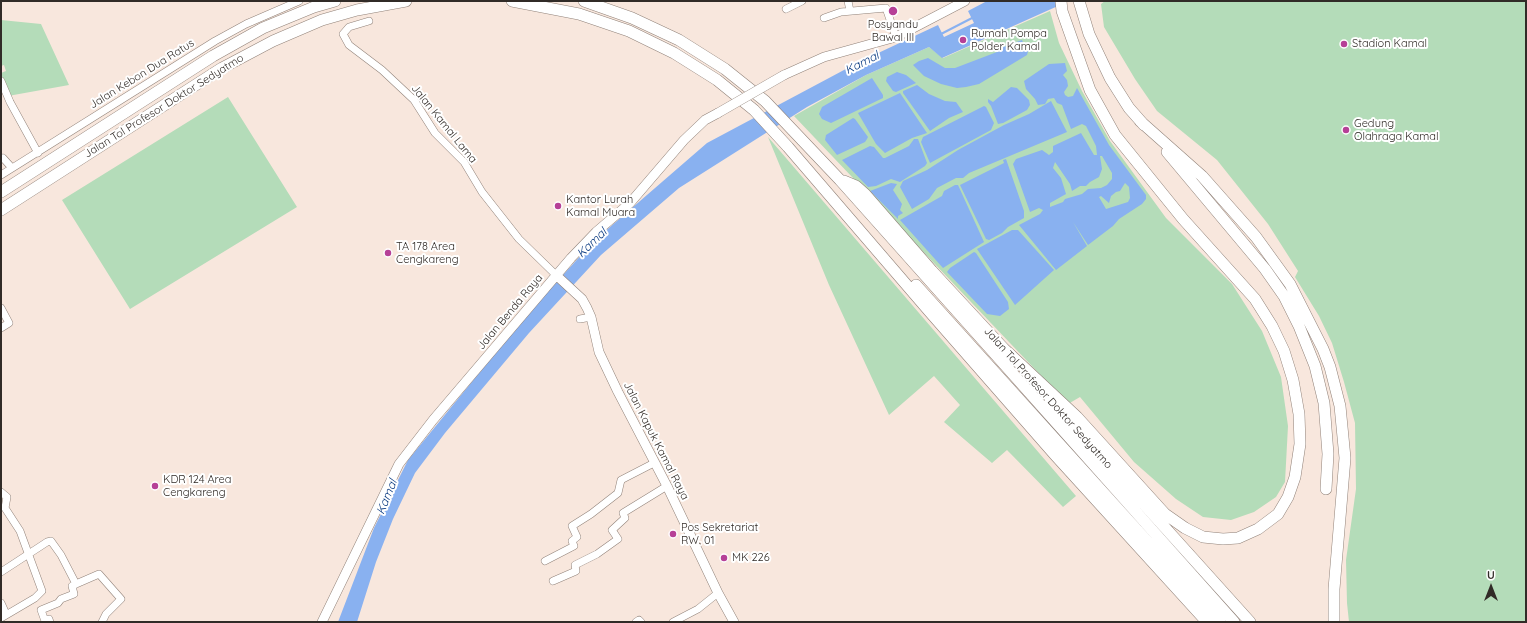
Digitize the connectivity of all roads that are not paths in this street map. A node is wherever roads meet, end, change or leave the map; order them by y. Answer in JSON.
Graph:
{"nodes":[{"id":1,"x":299,"y":1,"type":"edge"},
{"id":2,"x":335,"y":1,"type":"edge"},
{"id":3,"x":406,"y":1,"type":"edge"},
{"id":4,"x":512,"y":1,"type":"edge"},
{"id":5,"x":584,"y":1,"type":"edge"},
{"id":6,"x":802,"y":1,"type":"edge"},
{"id":7,"x":848,"y":1,"type":"edge"},
{"id":8,"x":950,"y":1,"type":"edge"},
{"id":9,"x":965,"y":1,"type":"edge"},
{"id":10,"x":1079,"y":1,"type":"edge"},
{"id":11,"x":874,"y":4,"type":"edge"},
{"id":12,"x":1062,"y":6,"type":"edge"},
{"id":13,"x":886,"y":7,"type":"edge"},
{"id":14,"x":786,"y":9,"type":"dead end"},
{"id":15,"x":850,"y":11,"type":"junction"},
{"id":16,"x":940,"y":14,"type":"junction"},
{"id":17,"x":824,"y":18,"type":"dead end"},
{"id":18,"x":369,"y":21,"type":"dead end"},
{"id":19,"x":896,"y":37,"type":"junction"},
{"id":20,"x":1,"y":81,"type":"edge"},
{"id":21,"x":1140,"y":121,"type":"junction"},
{"id":22,"x":38,"y":153,"type":"junction"},
{"id":23,"x":2,"y":158,"type":"dead end"},
{"id":24,"x":12,"y":168,"type":"junction"},
{"id":25,"x":1,"y":175,"type":"edge"},
{"id":26,"x":840,"y":180,"type":"junction"},
{"id":27,"x":1,"y":192,"type":"edge"},
{"id":28,"x":1,"y":210,"type":"edge"},
{"id":29,"x":862,"y":231,"type":"junction"},
{"id":30,"x":558,"y":277,"type":"junction"},
{"id":31,"x":1,"y":308,"type":"edge"},
{"id":32,"x":591,"y":317,"type":"junction"},
{"id":33,"x":580,"y":319,"type":"dead end"},
{"id":34,"x":1,"y":328,"type":"edge"},
{"id":35,"x":1002,"y":347,"type":"junction"},
{"id":36,"x":654,"y":463,"type":"junction"},
{"id":37,"x":667,"y":486,"type":"junction"},
{"id":38,"x":1326,"y":489,"type":"dead end"},
{"id":39,"x":1,"y":492,"type":"edge"},
{"id":40,"x":27,"y":554,"type":"junction"},
{"id":41,"x":545,"y":561,"type":"dead end"},
{"id":42,"x":1,"y":572,"type":"edge"},
{"id":43,"x":552,"y":581,"type":"dead end"},
{"id":44,"x":76,"y":584,"type":"junction"},
{"id":45,"x":718,"y":593,"type":"junction"},
{"id":46,"x":35,"y":598,"type":"junction"},
{"id":47,"x":1,"y":602,"type":"edge"},
{"id":48,"x":41,"y":610,"type":"junction"},
{"id":49,"x":4,"y":616,"type":"edge"},
{"id":50,"x":50,"y":622,"type":"edge"},
{"id":51,"x":102,"y":622,"type":"edge"},
{"id":52,"x":322,"y":622,"type":"edge"},
{"id":53,"x":636,"y":622,"type":"edge"},
{"id":54,"x":641,"y":622,"type":"edge"},
{"id":55,"x":673,"y":622,"type":"edge"},
{"id":56,"x":734,"y":622,"type":"edge"},
{"id":57,"x":1206,"y":622,"type":"edge"},
{"id":58,"x":1220,"y":622,"type":"edge"},
{"id":59,"x":1234,"y":622,"type":"edge"},
{"id":60,"x":1250,"y":622,"type":"edge"},
{"id":61,"x":1334,"y":622,"type":"edge"}],
"edges":[{"from":1,"to":22,"type":"street","name":"Jalan Kebon Dua Ratus"},
{"from":2,"to":27,"type":"highway","name":"Jalan Tol Profesor Doktor Sedyatmo"},
{"from":3,"to":28,"type":"highway","name":"Jalan Tol Profesor Doktor Sedyatmo"},
{"from":4,"to":29,"type":"highway","name":"Jalan Tol Profesor Doktor Sedyatmo"},
{"from":5,"to":26,"type":"highway","name":"Jalan Tol Profesor Doktor Sedyatmo"},
{"from":6,"to":14,"type":"street"},
{"from":7,"to":15,"type":"street"},
{"from":8,"to":16,"type":"main road"},
{"from":9,"to":16,"type":"main road","name":"Jalan Benda Raya"},
{"from":10,"to":21,"type":"highway"},
{"from":11,"to":13,"type":"street"},
{"from":11,"to":15,"type":"street"},
{"from":12,"to":35,"type":"highway"},
{"from":13,"to":19,"type":"street"},
{"from":15,"to":17,"type":"street"},
{"from":16,"to":19,"type":"main road","name":"Jalan Benda Raya"},
{"from":18,"to":30,"type":"street","name":"Jalan Kamal Lama"},
{"from":19,"to":30,"type":"main road","name":"Jalan Benda Raya","bridge":true},
{"from":20,"to":22,"type":"street"},
{"from":21,"to":38,"type":"highway"},
{"from":21,"to":61,"type":"highway"},
{"from":22,"to":24,"type":"street","name":"Jalan Kebon Dua Ratus"},
{"from":23,"to":24,"type":"street"},
{"from":24,"to":25,"type":"street","name":"Jalan Kebon Dua Ratus"},
{"from":26,"to":35,"type":"highway","name":"Jalan Tol Profesor Doktor Sedyatmo"},
{"from":26,"to":59,"type":"highway","name":"Jalan Tol Profesor Doktor Sedyatmo"},
{"from":29,"to":57,"type":"highway","name":"Jalan Tol Profesor Doktor Sedyatmo"},
{"from":29,"to":58,"type":"highway","name":"Jalan Tol Profesor Doktor Sedyatmo"},
{"from":30,"to":32,"type":"main road","name":"Jalan Kapuk Kamal Raya"},
{"from":30,"to":52,"type":"main road","name":"Jalan Benda Raya"},
{"from":31,"to":34,"type":"street"},
{"from":32,"to":33,"type":"street"},
{"from":32,"to":36,"type":"main road","name":"Jalan Kapuk Kamal Raya"},
{"from":35,"to":60,"type":"highway","name":"Jalan Tol Profesor Doktor Sedyatmo"},
{"from":36,"to":37,"type":"main road","name":"Jalan Kapuk Kamal Raya"},
{"from":36,"to":41,"type":"street"},
{"from":37,"to":43,"type":"street"},
{"from":37,"to":45,"type":"main road","name":"Jalan Kapuk Kamal Raya"},
{"from":39,"to":40,"type":"street"},
{"from":40,"to":42,"type":"street"},
{"from":40,"to":44,"type":"street"},
{"from":40,"to":46,"type":"street"},
{"from":44,"to":48,"type":"street"},
{"from":44,"to":51,"type":"street"},
{"from":45,"to":55,"type":"street"},
{"from":45,"to":56,"type":"main road","name":"Jalan Kapuk Kamal Raya"},
{"from":46,"to":48,"type":"street"},
{"from":46,"to":49,"type":"street"},
{"from":47,"to":49,"type":"street"},
{"from":48,"to":50,"type":"street"},
{"from":53,"to":54,"type":"street"}]}
